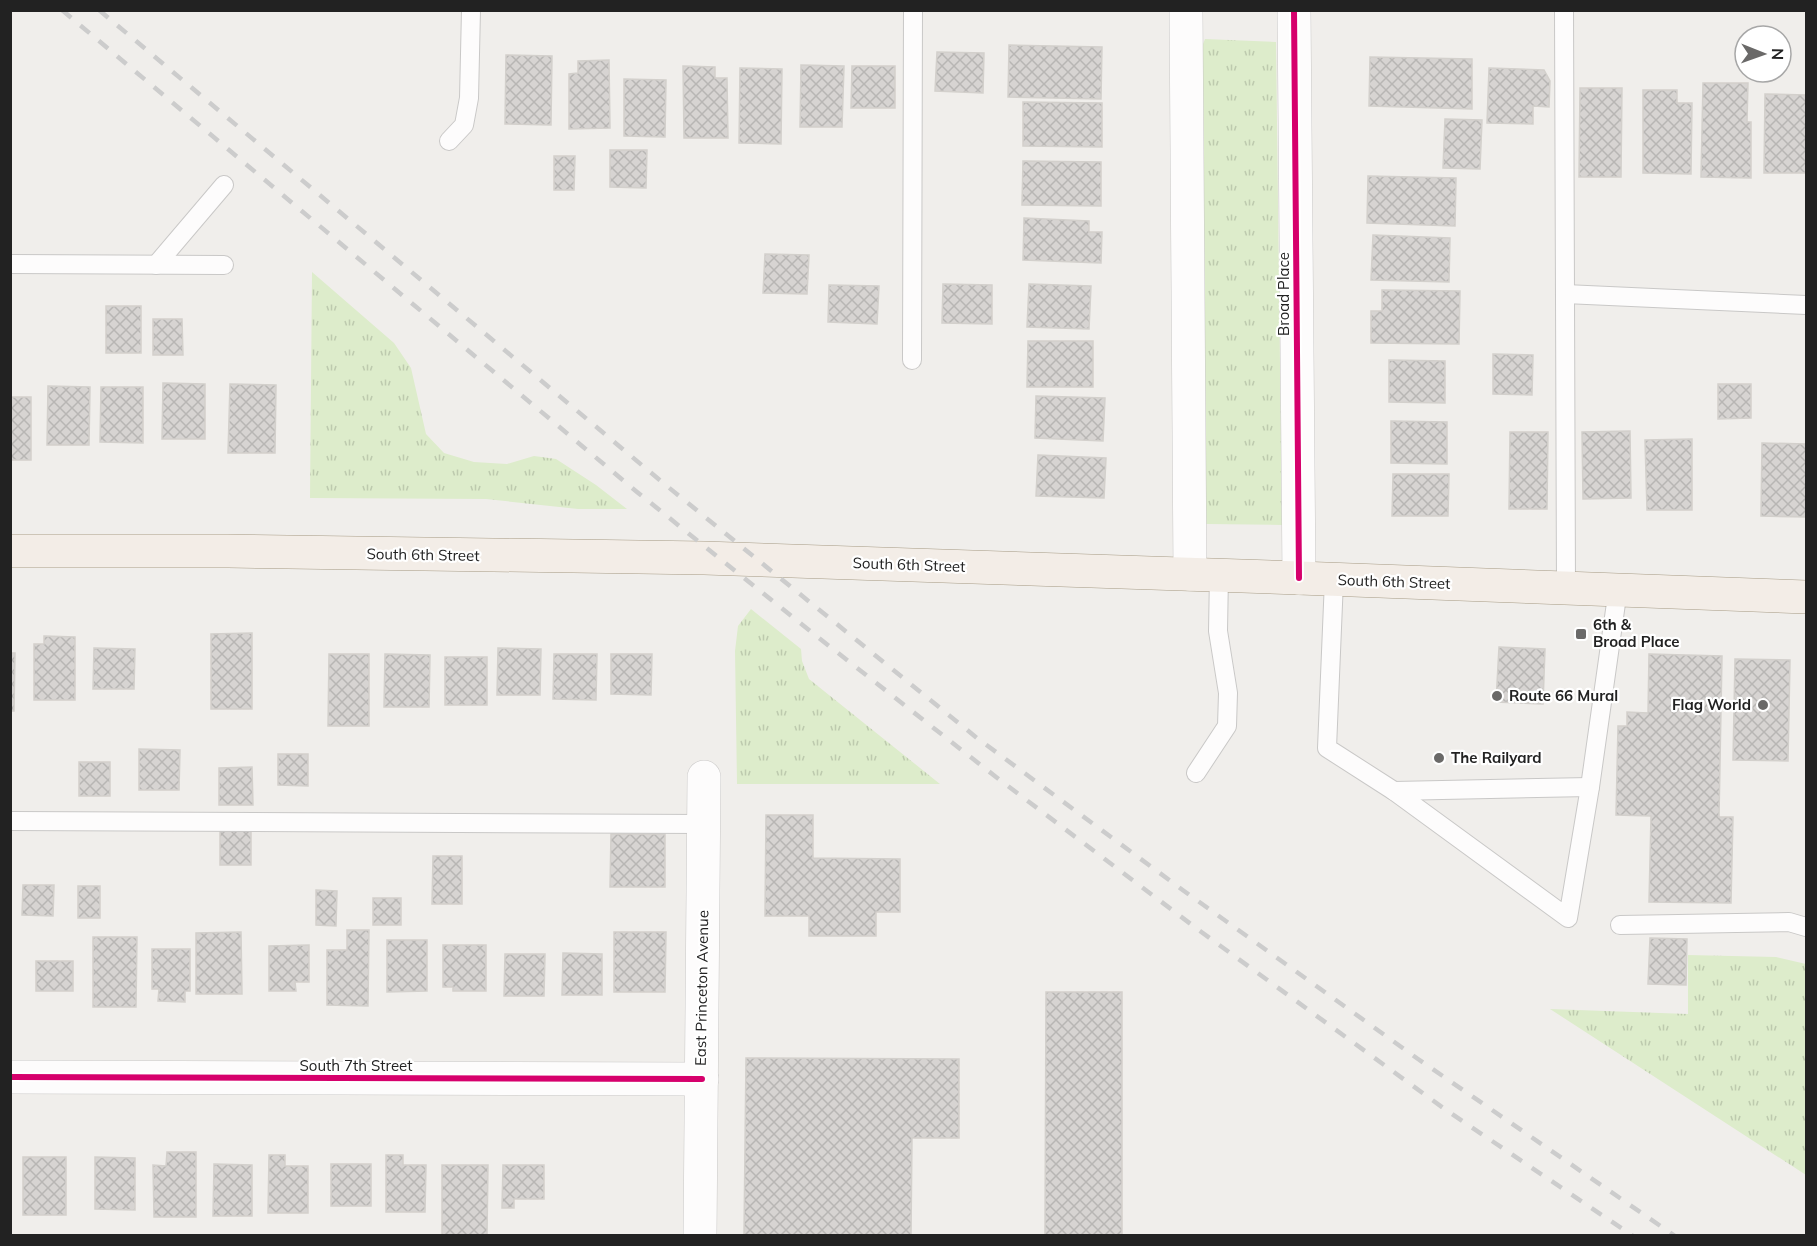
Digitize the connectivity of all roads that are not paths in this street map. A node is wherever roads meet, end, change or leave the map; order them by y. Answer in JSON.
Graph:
{"nodes":[{"id":1,"x":471,"y":10,"type":"edge"},
{"id":2,"x":913,"y":10,"type":"edge"},
{"id":3,"x":1186,"y":10,"type":"edge"},
{"id":4,"x":1294,"y":10,"type":"edge"},
{"id":5,"x":1564,"y":10,"type":"edge"},
{"id":6,"x":449,"y":141,"type":"dead end"},
{"id":7,"x":224,"y":185,"type":"dead end"},
{"id":8,"x":10,"y":264,"type":"edge"},
{"id":9,"x":156,"y":265,"type":"junction"},
{"id":10,"x":224,"y":265,"type":"dead end"},
{"id":11,"x":1565,"y":294,"type":"junction"},
{"id":12,"x":1806,"y":305,"type":"edge"},
{"id":13,"x":912,"y":360,"type":"dead end"},
{"id":14,"x":10,"y":551,"type":"edge"},
{"id":15,"x":1204,"y":575,"type":"junction"},
{"id":16,"x":1299,"y":578,"type":"junction"},
{"id":17,"x":1334,"y":580,"type":"junction"},
{"id":18,"x":1566,"y":588,"type":"junction"},
{"id":19,"x":1618,"y":589,"type":"junction"},
{"id":20,"x":1806,"y":597,"type":"edge"},
{"id":21,"x":1196,"y":774,"type":"dead end"},
{"id":22,"x":704,"y":777,"type":"dead end"},
{"id":23,"x":1590,"y":787,"type":"junction"},
{"id":24,"x":1395,"y":791,"type":"junction"},
{"id":25,"x":10,"y":821,"type":"edge"},
{"id":26,"x":703,"y":824,"type":"junction"},
{"id":27,"x":1620,"y":925,"type":"dead end"},
{"id":28,"x":1806,"y":927,"type":"edge"},
{"id":29,"x":10,"y":1077,"type":"edge"},
{"id":30,"x":702,"y":1079,"type":"junction"},
{"id":31,"x":700,"y":1236,"type":"edge"}],
"edges":[{"from":1,"to":6,"type":"lane"},
{"from":2,"to":13,"type":"lane"},
{"from":3,"to":15,"type":"street"},
{"from":4,"to":16,"type":"street","name":"Broad Place"},
{"from":5,"to":11,"type":"lane"},
{"from":7,"to":9,"type":"lane"},
{"from":8,"to":9,"type":"lane"},
{"from":9,"to":10,"type":"lane"},
{"from":11,"to":12,"type":"lane"},
{"from":11,"to":18,"type":"lane"},
{"from":14,"to":15,"type":"main road","name":"South 6th Street"},
{"from":15,"to":16,"type":"main road","name":"South 6th Street"},
{"from":15,"to":21,"type":"lane"},
{"from":16,"to":17,"type":"main road","name":"South 6th Street"},
{"from":17,"to":18,"type":"main road","name":"South 6th Street"},
{"from":17,"to":24,"type":"lane"},
{"from":18,"to":19,"type":"main road","name":"South 6th Street"},
{"from":19,"to":20,"type":"main road","name":"South 6th Street"},
{"from":19,"to":23,"type":"lane"},
{"from":22,"to":26,"type":"street","name":"East Princeton Avenue"},
{"from":23,"to":24,"type":"lane"},
{"from":23,"to":24,"type":"lane"},
{"from":25,"to":26,"type":"lane"},
{"from":26,"to":30,"type":"street","name":"East Princeton Avenue"},
{"from":27,"to":28,"type":"lane"},
{"from":29,"to":30,"type":"street","name":"South 7th Street"},
{"from":30,"to":31,"type":"street","name":"East Princeton Avenue"}]}
